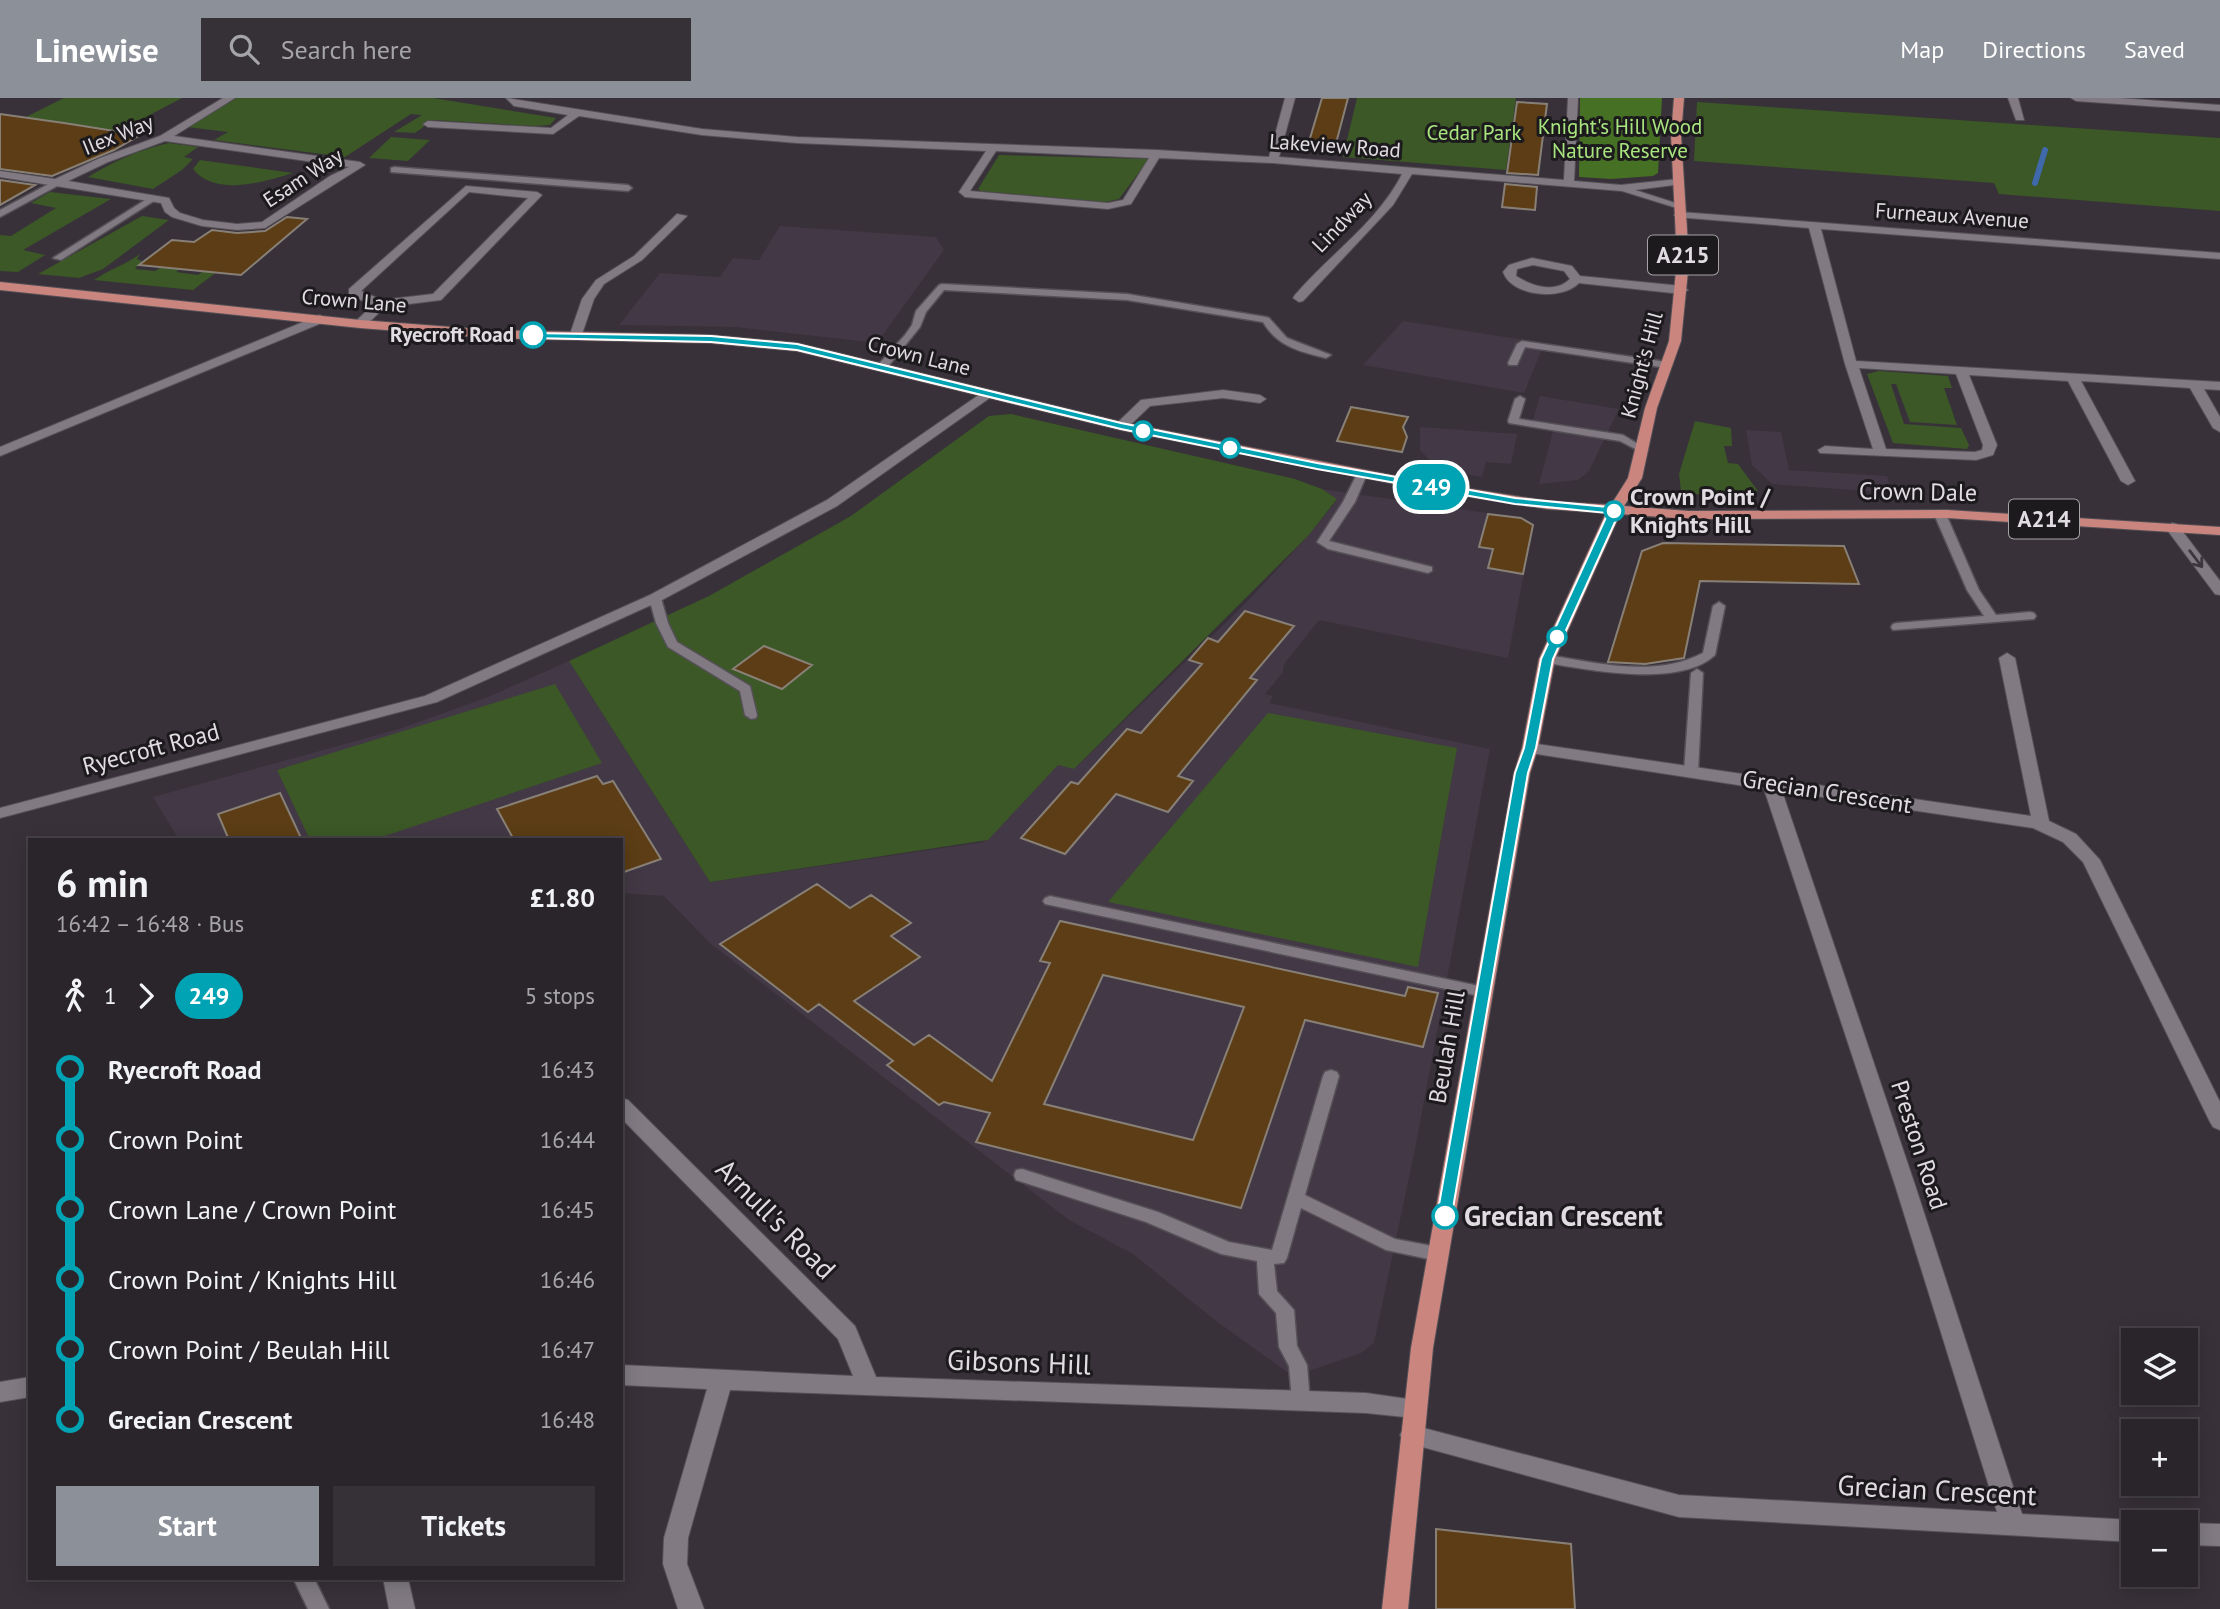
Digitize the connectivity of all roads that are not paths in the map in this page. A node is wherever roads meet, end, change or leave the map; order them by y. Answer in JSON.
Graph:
{"nodes":[{"id":1,"x":230,"y":98,"type":"edge"},
{"id":2,"x":511,"y":98,"type":"edge"},
{"id":3,"x":1290,"y":98,"type":"edge"},
{"id":4,"x":1573,"y":98,"type":"edge"},
{"id":5,"x":1679,"y":98,"type":"edge"},
{"id":6,"x":2012,"y":98,"type":"edge"},
{"id":7,"x":2076,"y":98,"type":"edge"},
{"id":8,"x":2101,"y":99,"type":"edge"},
{"id":9,"x":2220,"y":108,"type":"edge"},
{"id":10,"x":577,"y":113,"type":"junction"},
{"id":11,"x":2020,"y":118,"type":"dead end"},
{"id":12,"x":428,"y":124,"type":"dead end"},
{"id":13,"x":164,"y":138,"type":"junction"},
{"id":14,"x":993,"y":148,"type":"junction"},
{"id":15,"x":1157,"y":153,"type":"junction"},
{"id":16,"x":1273,"y":160,"type":"junction"},
{"id":17,"x":394,"y":170,"type":"dead end"},
{"id":18,"x":1409,"y":170,"type":"junction"},
{"id":19,"x":0,"y":174,"type":"edge"},
{"id":20,"x":478,"y":177,"type":"junction"},
{"id":21,"x":1678,"y":182,"type":"junction"},
{"id":22,"x":56,"y":183,"type":"junction"},
{"id":23,"x":549,"y":183,"type":"junction"},
{"id":24,"x":1569,"y":184,"type":"junction"},
{"id":25,"x":628,"y":188,"type":"dead end"},
{"id":26,"x":1621,"y":188,"type":"junction"},
{"id":27,"x":466,"y":189,"type":"junction"},
{"id":28,"x":537,"y":195,"type":"junction"},
{"id":29,"x":159,"y":199,"type":"junction"},
{"id":30,"x":1680,"y":210,"type":"junction"},
{"id":31,"x":0,"y":214,"type":"edge"},
{"id":32,"x":681,"y":216,"type":"dead end"},
{"id":33,"x":1814,"y":225,"type":"junction"},
{"id":34,"x":2220,"y":256,"type":"edge"},
{"id":35,"x":58,"y":258,"type":"dead end"},
{"id":36,"x":1576,"y":279,"type":"junction"},
{"id":37,"x":0,"y":286,"type":"edge"},
{"id":38,"x":1682,"y":289,"type":"junction"},
{"id":39,"x":1299,"y":298,"type":"dead end"},
{"id":40,"x":380,"y":304,"type":"junction"},
{"id":41,"x":320,"y":319,"type":"junction"},
{"id":42,"x":360,"y":324,"type":"junction"},
{"id":43,"x":575,"y":337,"type":"junction"},
{"id":44,"x":1326,"y":355,"type":"dead end"},
{"id":45,"x":1513,"y":363,"type":"dead end"},
{"id":46,"x":1851,"y":364,"type":"junction"},
{"id":47,"x":1667,"y":365,"type":"junction"},
{"id":48,"x":882,"y":367,"type":"junction"},
{"id":49,"x":1961,"y":371,"type":"junction"},
{"id":50,"x":2074,"y":379,"type":"junction"},
{"id":51,"x":2195,"y":385,"type":"junction"},
{"id":52,"x":2220,"y":386,"type":"edge"},
{"id":53,"x":986,"y":394,"type":"junction"},
{"id":54,"x":1260,"y":399,"type":"dead end"},
{"id":55,"x":1520,"y":399,"type":"dead end"},
{"id":56,"x":1121,"y":426,"type":"junction"},
{"id":57,"x":2220,"y":428,"type":"edge"},
{"id":58,"x":1643,"y":450,"type":"junction"},
{"id":59,"x":1825,"y":450,"type":"dead end"},
{"id":60,"x":0,"y":452,"type":"edge"},
{"id":61,"x":1881,"y":453,"type":"junction"},
{"id":62,"x":1362,"y":474,"type":"junction"},
{"id":63,"x":2128,"y":481,"type":"dead end"},
{"id":64,"x":1614,"y":511,"type":"junction"},
{"id":65,"x":1940,"y":514,"type":"junction"},
{"id":66,"x":2172,"y":527,"type":"junction"},
{"id":67,"x":2220,"y":531,"type":"edge"},
{"id":68,"x":1428,"y":569,"type":"dead end"},
{"id":69,"x":2220,"y":591,"type":"edge"},
{"id":70,"x":655,"y":598,"type":"junction"},
{"id":71,"x":1719,"y":606,"type":"dead end"},
{"id":72,"x":2030,"y":616,"type":"dead end"},
{"id":73,"x":1992,"y":619,"type":"junction"},
{"id":74,"x":1897,"y":627,"type":"dead end"},
{"id":75,"x":2007,"y":658,"type":"dead end"},
{"id":76,"x":1547,"y":659,"type":"junction"},
{"id":77,"x":1696,"y":673,"type":"dead end"},
{"id":78,"x":751,"y":715,"type":"dead end"},
{"id":79,"x":1530,"y":748,"type":"junction"},
{"id":80,"x":1691,"y":772,"type":"junction"},
{"id":81,"x":1771,"y":783,"type":"junction"},
{"id":82,"x":0,"y":813,"type":"edge"},
{"id":83,"x":2041,"y":822,"type":"junction"},
{"id":84,"x":1050,"y":901,"type":"dead end"},
{"id":85,"x":1484,"y":992,"type":"junction"},
{"id":86,"x":1331,"y":1076,"type":"dead end"},
{"id":87,"x":623,"y":1107,"type":"edge"},
{"id":88,"x":2220,"y":1122,"type":"edge"},
{"id":89,"x":1021,"y":1175,"type":"dead end"},
{"id":90,"x":1297,"y":1199,"type":"junction"},
{"id":91,"x":1438,"y":1254,"type":"junction"},
{"id":92,"x":1265,"y":1256,"type":"junction"},
{"id":93,"x":623,"y":1375,"type":"edge"},
{"id":94,"x":722,"y":1378,"type":"junction"},
{"id":95,"x":28,"y":1387,"type":"edge"},
{"id":96,"x":869,"y":1387,"type":"junction"},
{"id":97,"x":0,"y":1392,"type":"edge"},
{"id":98,"x":1301,"y":1401,"type":"junction"},
{"id":99,"x":1414,"y":1408,"type":"junction"},
{"id":100,"x":1412,"y":1435,"type":"junction"},
{"id":101,"x":2013,"y":1525,"type":"junction"},
{"id":102,"x":2121,"y":1530,"type":"edge"},
{"id":103,"x":2198,"y":1534,"type":"edge"},
{"id":104,"x":2220,"y":1535,"type":"edge"},
{"id":105,"x":304,"y":1580,"type":"edge"},
{"id":106,"x":395,"y":1580,"type":"edge"},
{"id":107,"x":319,"y":1609,"type":"edge"},
{"id":108,"x":402,"y":1609,"type":"edge"},
{"id":109,"x":691,"y":1609,"type":"edge"},
{"id":110,"x":1395,"y":1609,"type":"edge"}],
"edges":[{"from":1,"to":13,"type":"street","name":"Ilex Way"},
{"from":2,"to":10,"type":"street","name":"Lakeview Road"},
{"from":3,"to":16,"type":"street"},
{"from":4,"to":24,"type":"street"},
{"from":5,"to":21,"type":"main road","name":"Knight's Hill","number":"A215"},
{"from":6,"to":11,"type":"street"},
{"from":7,"to":8,"type":"street"},
{"from":8,"to":9,"type":"street"},
{"from":10,"to":12,"type":"street"},
{"from":10,"to":14,"type":"street","name":"Lakeview Road"},
{"from":13,"to":22,"type":"street","name":"Ilex Way"},
{"from":13,"to":29,"type":"street","name":"Esam Way"},
{"from":14,"to":15,"type":"street","name":"Lakeview Road"},
{"from":14,"to":15,"type":"street"},
{"from":15,"to":16,"type":"street","name":"Lakeview Road"},
{"from":16,"to":18,"type":"street","name":"Lakeview Road"},
{"from":17,"to":20,"type":"lane"},
{"from":18,"to":24,"type":"street","name":"Lakeview Road"},
{"from":18,"to":39,"type":"street","name":"Lindway"},
{"from":19,"to":22,"type":"street"},
{"from":20,"to":23,"type":"lane"},
{"from":20,"to":27,"type":"lane"},
{"from":21,"to":26,"type":"street","name":"Lakeview Road"},
{"from":21,"to":30,"type":"main road","name":"Knight's Hill","number":"A215"},
{"from":22,"to":29,"type":"street"},
{"from":22,"to":31,"type":"lane"},
{"from":23,"to":25,"type":"lane"},
{"from":23,"to":28,"type":"lane"},
{"from":24,"to":26,"type":"street","name":"Lakeview Road"},
{"from":26,"to":30,"type":"street","name":"Furneaux Avenue"},
{"from":27,"to":28,"type":"street"},
{"from":27,"to":40,"type":"street"},
{"from":28,"to":40,"type":"street"},
{"from":29,"to":35,"type":"lane"},
{"from":30,"to":33,"type":"street","name":"Furneaux Avenue"},
{"from":30,"to":38,"type":"main road","name":"Knight's Hill","number":"A215"},
{"from":32,"to":43,"type":"street"},
{"from":33,"to":34,"type":"street","name":"Furneaux Avenue"},
{"from":33,"to":46,"type":"street"},
{"from":36,"to":36,"type":"street"},
{"from":36,"to":38,"type":"street"},
{"from":37,"to":41,"type":"main road","name":"Crown Lane","number":"A214"},
{"from":38,"to":47,"type":"main road","name":"Knight's Hill","number":"A215"},
{"from":40,"to":42,"type":"street"},
{"from":41,"to":42,"type":"main road","name":"Crown Lane","number":"A214"},
{"from":41,"to":60,"type":"street"},
{"from":42,"to":43,"type":"main road","name":"Crown Lane","number":"A214"},
{"from":43,"to":48,"type":"main road","name":"Crown Lane","number":"A214"},
{"from":44,"to":48,"type":"lane"},
{"from":45,"to":47,"type":"lane"},
{"from":46,"to":49,"type":"street"},
{"from":46,"to":61,"type":"street"},
{"from":47,"to":58,"type":"main road","name":"Knight's Hill","number":"A215"},
{"from":48,"to":53,"type":"main road","name":"Crown Lane","number":"A214"},
{"from":49,"to":50,"type":"street"},
{"from":49,"to":61,"type":"street"},
{"from":50,"to":51,"type":"street"},
{"from":50,"to":63,"type":"street"},
{"from":51,"to":52,"type":"street"},
{"from":51,"to":57,"type":"street"},
{"from":53,"to":56,"type":"main road","name":"Crown Lane","number":"A214"},
{"from":53,"to":70,"type":"street","name":"Ryecroft Road"},
{"from":54,"to":56,"type":"street"},
{"from":55,"to":58,"type":"lane"},
{"from":56,"to":62,"type":"main road","name":"Crown Lane","number":"A214"},
{"from":58,"to":64,"type":"main road","name":"Knight's Hill","number":"A215"},
{"from":59,"to":61,"type":"street"},
{"from":62,"to":64,"type":"main road","name":"Crown Lane","number":"A214"},
{"from":62,"to":68,"type":"lane"},
{"from":64,"to":65,"type":"main road","name":"Crown Dale","number":"A214"},
{"from":64,"to":76,"type":"main road","name":"Beulah Hill","number":"A215"},
{"from":65,"to":66,"type":"main road","name":"Crown Dale","number":"A214"},
{"from":65,"to":73,"type":"lane"},
{"from":66,"to":67,"type":"main road","name":"Crown Dale","number":"A214"},
{"from":66,"to":69,"type":"street","one_way":true},
{"from":70,"to":78,"type":"lane"},
{"from":70,"to":82,"type":"street","name":"Ryecroft Road"},
{"from":71,"to":76,"type":"lane"},
{"from":72,"to":73,"type":"lane"},
{"from":73,"to":74,"type":"lane"},
{"from":75,"to":83,"type":"street"},
{"from":76,"to":79,"type":"main road","name":"Beulah Hill","number":"A215"},
{"from":77,"to":80,"type":"lane"},
{"from":79,"to":80,"type":"street","name":"Grecian Crescent"},
{"from":79,"to":85,"type":"main road","name":"Beulah Hill","number":"A215"},
{"from":80,"to":81,"type":"street","name":"Grecian Crescent"},
{"from":81,"to":83,"type":"street","name":"Grecian Crescent"},
{"from":81,"to":101,"type":"street","name":"Preston Road"},
{"from":83,"to":88,"type":"street","name":"Grecian Crescent"},
{"from":84,"to":85,"type":"lane"},
{"from":85,"to":91,"type":"main road","name":"Beulah Hill","number":"A215"},
{"from":86,"to":90,"type":"lane"},
{"from":87,"to":96,"type":"street","name":"Arnull's Road"},
{"from":89,"to":92,"type":"lane"},
{"from":90,"to":91,"type":"lane"},
{"from":90,"to":92,"type":"lane"},
{"from":91,"to":99,"type":"main road","name":"Beulah Hill","number":"A215"},
{"from":92,"to":98,"type":"lane"},
{"from":93,"to":94,"type":"street","name":"Gibsons Hill"},
{"from":94,"to":96,"type":"street","name":"Gibsons Hill"},
{"from":94,"to":109,"type":"street"},
{"from":95,"to":97,"type":"street"},
{"from":96,"to":98,"type":"street","name":"Gibsons Hill"},
{"from":98,"to":99,"type":"street","name":"Gibsons Hill"},
{"from":99,"to":100,"type":"main road","name":"Beulah Hill","number":"A215"},
{"from":100,"to":101,"type":"street","name":"Grecian Crescent"},
{"from":100,"to":110,"type":"main road","name":"Beulah Hill","number":"A215"},
{"from":101,"to":102,"type":"street","name":"Grecian Crescent"},
{"from":103,"to":104,"type":"street"},
{"from":105,"to":107,"type":"lane"},
{"from":106,"to":108,"type":"street"}]}
